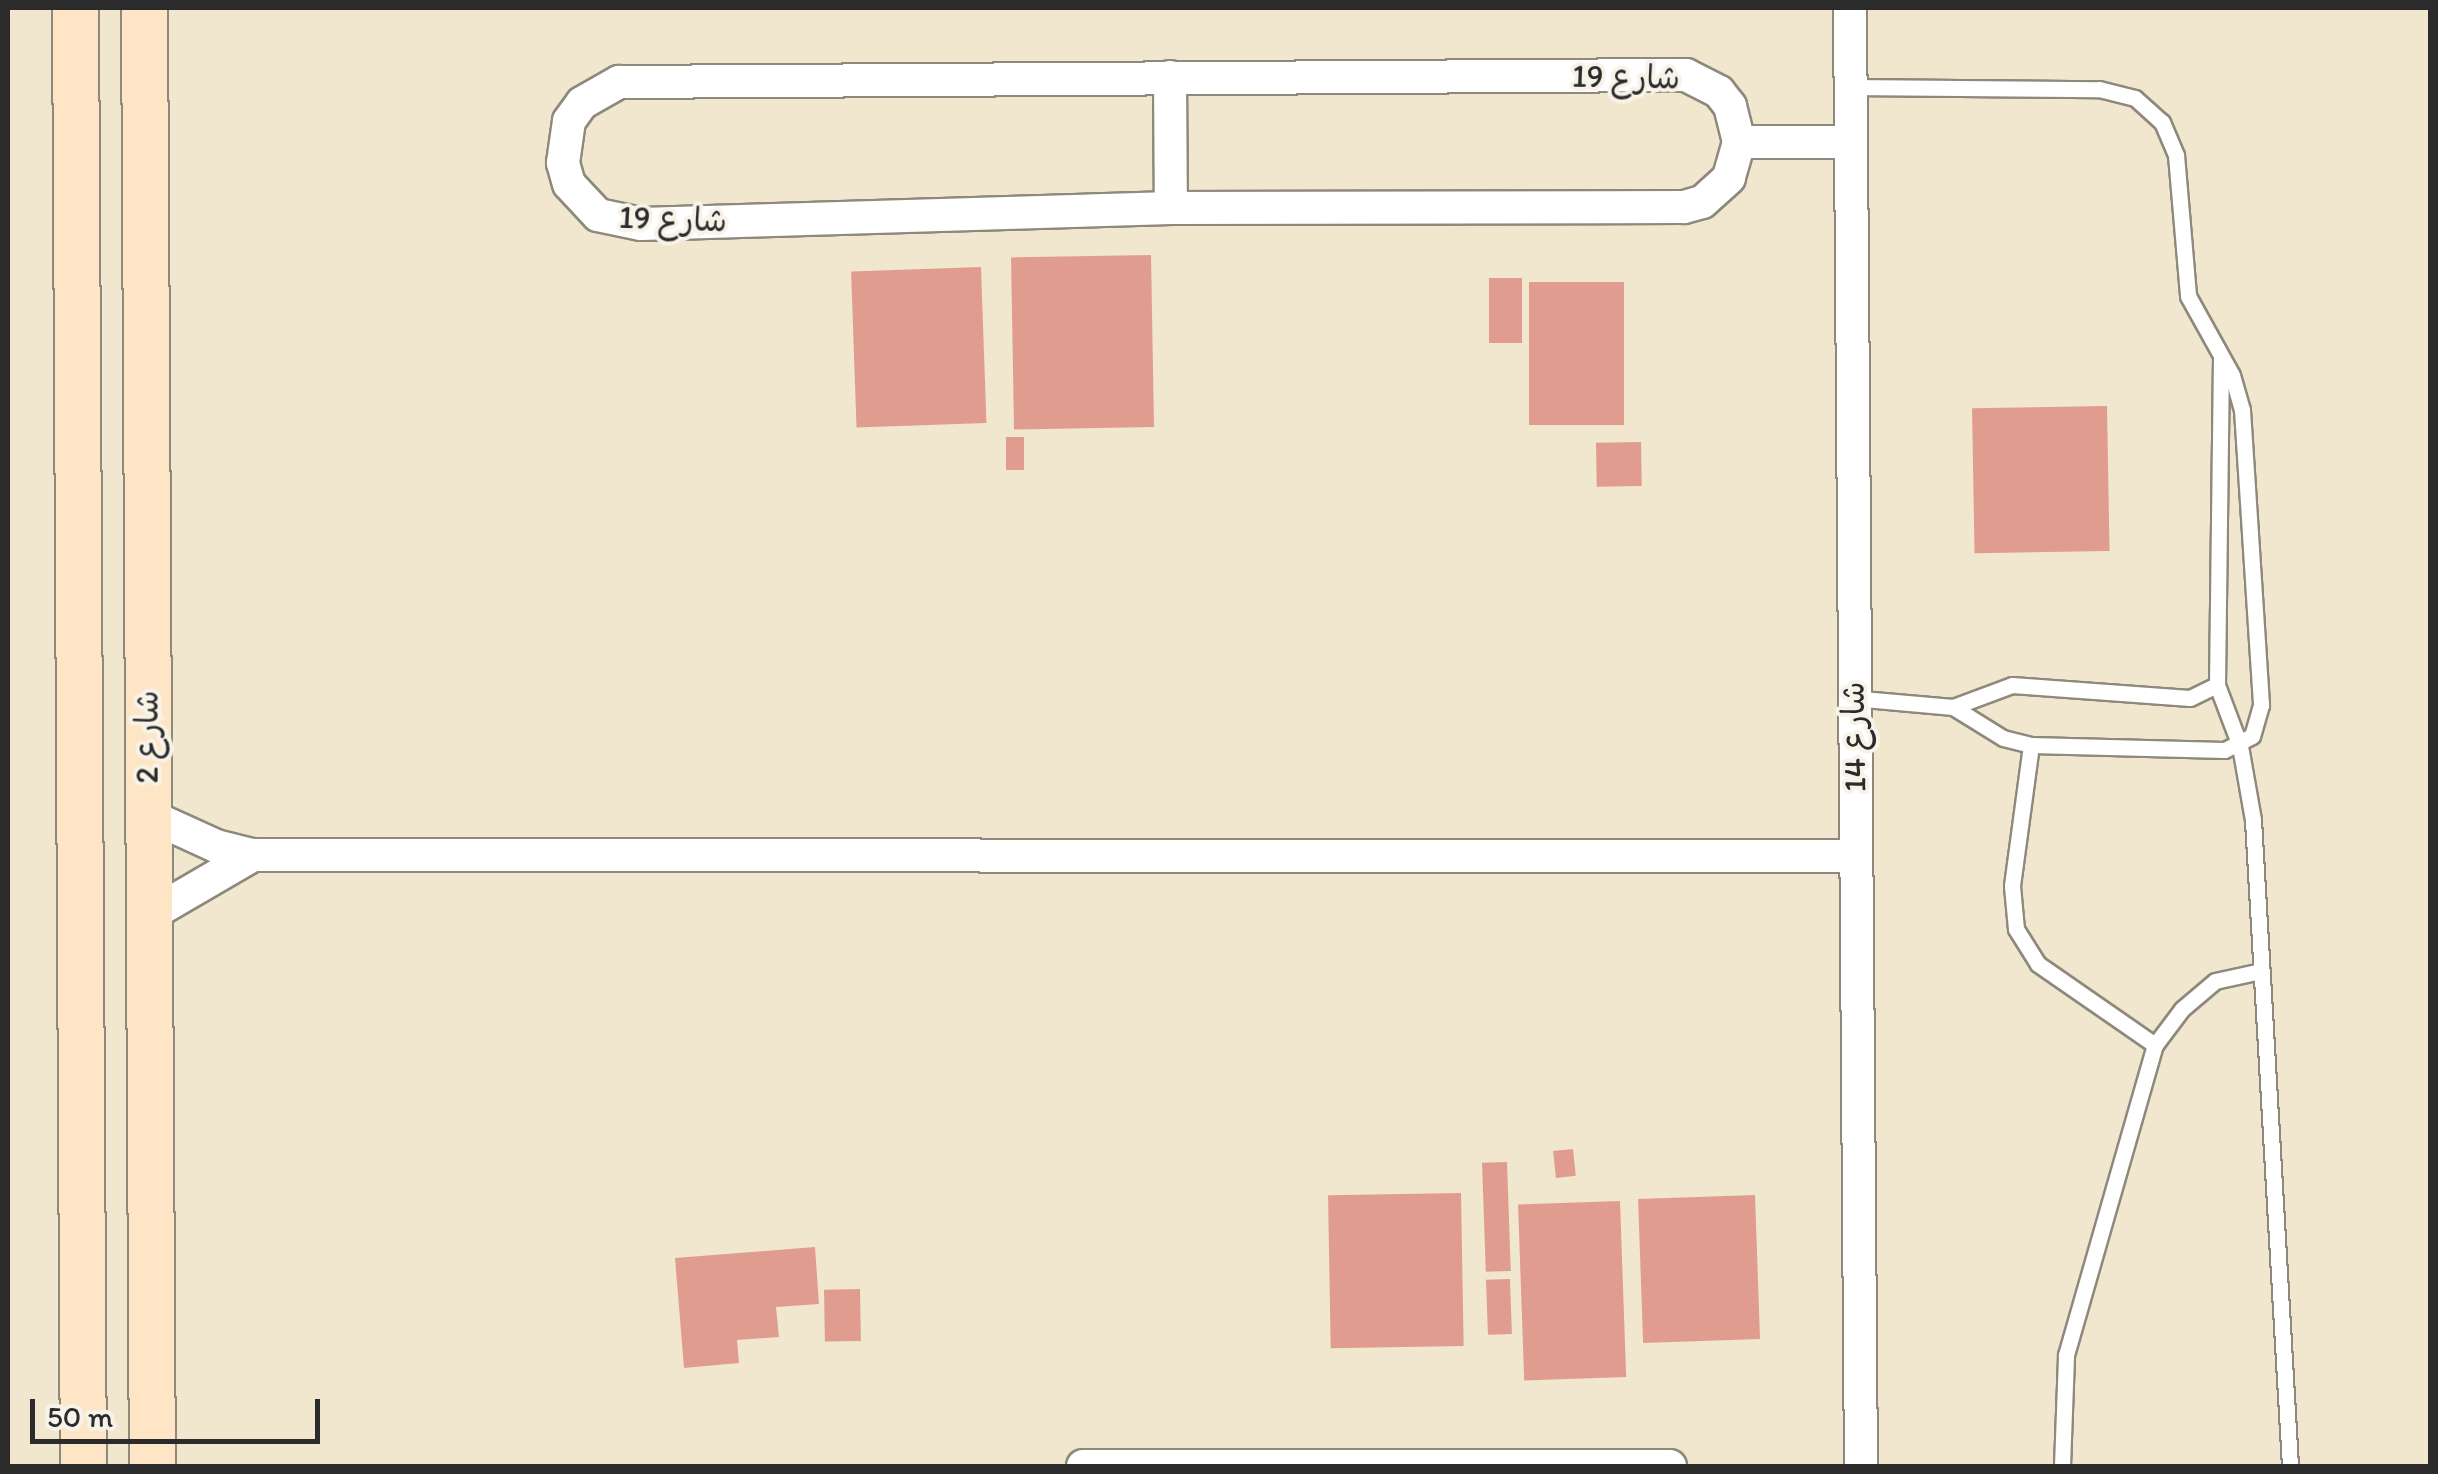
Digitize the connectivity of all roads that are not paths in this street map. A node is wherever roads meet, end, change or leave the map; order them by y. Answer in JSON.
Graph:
{"nodes":[{"id":1,"x":76,"y":8,"type":"edge"},
{"id":2,"x":144,"y":8,"type":"edge"},
{"id":3,"x":1850,"y":8,"type":"edge"},
{"id":4,"x":1170,"y":77,"type":"junction"},
{"id":5,"x":1849,"y":87,"type":"junction"},
{"id":6,"x":1739,"y":142,"type":"junction"},
{"id":7,"x":1848,"y":142,"type":"junction"},
{"id":8,"x":1171,"y":208,"type":"junction"},
{"id":9,"x":2221,"y":358,"type":"junction"},
{"id":10,"x":2218,"y":685,"type":"junction"},
{"id":11,"x":1854,"y":698,"type":"junction"},
{"id":12,"x":1953,"y":707,"type":"junction"},
{"id":13,"x":2031,"y":745,"type":"junction"},
{"id":14,"x":2240,"y":746,"type":"junction"},
{"id":15,"x":148,"y":814,"type":"junction"},
{"id":16,"x":253,"y":855,"type":"junction"},
{"id":17,"x":1856,"y":856,"type":"junction"},
{"id":18,"x":148,"y":916,"type":"junction"},
{"id":19,"x":2261,"y":971,"type":"junction"},
{"id":20,"x":2155,"y":1045,"type":"junction"},
{"id":21,"x":1343,"y":1464,"type":"edge"},
{"id":22,"x":82,"y":1466,"type":"edge"},
{"id":23,"x":152,"y":1466,"type":"edge"},
{"id":24,"x":1083,"y":1466,"type":"edge"},
{"id":25,"x":1670,"y":1466,"type":"edge"},
{"id":26,"x":1861,"y":1466,"type":"edge"},
{"id":27,"x":2062,"y":1466,"type":"edge"},
{"id":28,"x":2290,"y":1466,"type":"edge"}],
"edges":[{"from":1,"to":22,"type":"street","name":"شارع 2"},
{"from":2,"to":15,"type":"street","name":"شارع 2"},
{"from":3,"to":5,"type":"street","name":"شارع 14"},
{"from":4,"to":6,"type":"street","name":"شارع 19"},
{"from":4,"to":8,"type":"street"},
{"from":4,"to":8,"type":"street","name":"شارع 19"},
{"from":5,"to":7,"type":"street","name":"شارع 14"},
{"from":5,"to":9,"type":"lane"},
{"from":6,"to":7,"type":"street"},
{"from":6,"to":8,"type":"street","name":"شارع 19"},
{"from":7,"to":11,"type":"street","name":"شارع 14"},
{"from":9,"to":10,"type":"lane"},
{"from":9,"to":14,"type":"lane"},
{"from":10,"to":12,"type":"lane"},
{"from":10,"to":14,"type":"lane"},
{"from":11,"to":12,"type":"lane"},
{"from":11,"to":17,"type":"street","name":"شارع 14"},
{"from":12,"to":13,"type":"lane"},
{"from":13,"to":14,"type":"lane"},
{"from":13,"to":20,"type":"lane"},
{"from":14,"to":19,"type":"lane"},
{"from":15,"to":16,"type":"street"},
{"from":15,"to":18,"type":"street","name":"شارع 2"},
{"from":16,"to":17,"type":"street"},
{"from":16,"to":18,"type":"street"},
{"from":17,"to":26,"type":"street","name":"شارع 14"},
{"from":18,"to":23,"type":"street","name":"شارع 2"},
{"from":19,"to":20,"type":"lane"},
{"from":19,"to":28,"type":"lane"},
{"from":20,"to":27,"type":"lane"},
{"from":21,"to":24,"type":"street"},
{"from":21,"to":25,"type":"street"}]}
